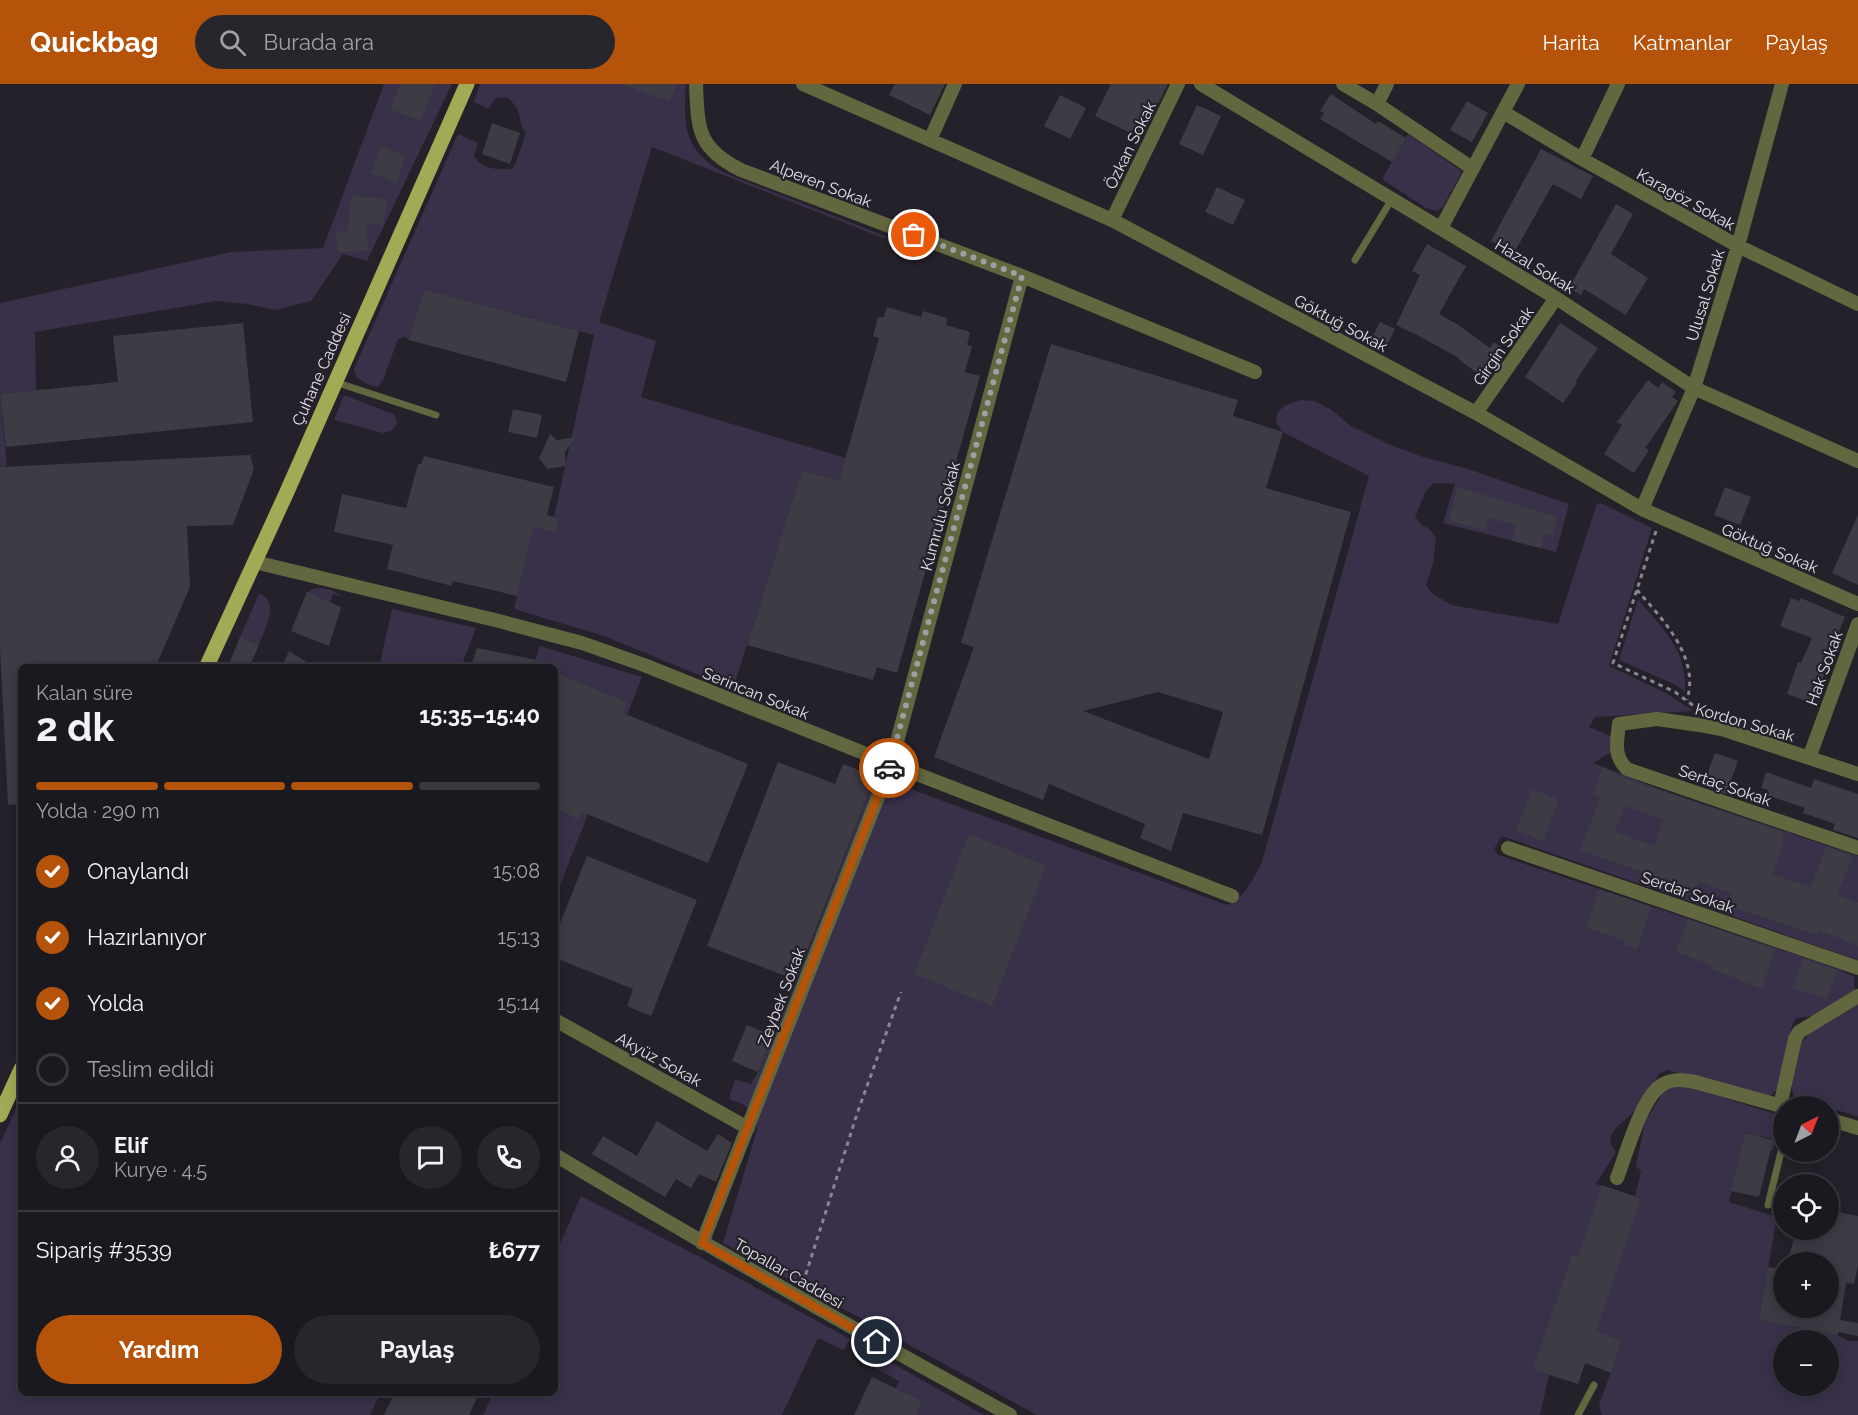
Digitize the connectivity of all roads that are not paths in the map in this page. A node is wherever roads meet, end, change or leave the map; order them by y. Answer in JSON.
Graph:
{"nodes":[{"id":1,"x":466,"y":84,"type":"edge"},
{"id":2,"x":696,"y":84,"type":"edge"},
{"id":3,"x":803,"y":84,"type":"edge"},
{"id":4,"x":955,"y":84,"type":"edge"},
{"id":5,"x":1178,"y":84,"type":"edge"},
{"id":6,"x":1201,"y":84,"type":"edge"},
{"id":7,"x":1343,"y":84,"type":"edge"},
{"id":8,"x":1387,"y":84,"type":"edge"},
{"id":9,"x":1518,"y":84,"type":"edge"},
{"id":10,"x":1618,"y":84,"type":"edge"},
{"id":11,"x":1782,"y":84,"type":"edge"},
{"id":12,"x":1377,"y":104,"type":"junction"},
{"id":13,"x":1503,"y":112,"type":"junction"},
{"id":14,"x":930,"y":140,"type":"junction"},
{"id":15,"x":1582,"y":159,"type":"junction"},
{"id":16,"x":1472,"y":168,"type":"junction"},
{"id":17,"x":1392,"y":199,"type":"junction"},
{"id":18,"x":1112,"y":220,"type":"junction"},
{"id":19,"x":1441,"y":228,"type":"junction"},
{"id":20,"x":1738,"y":246,"type":"junction"},
{"id":21,"x":1356,"y":260,"type":"dead end"},
{"id":22,"x":1022,"y":276,"type":"junction"},
{"id":23,"x":1556,"y":298,"type":"junction"},
{"id":24,"x":1858,"y":304,"type":"edge"},
{"id":25,"x":1255,"y":372,"type":"dead end"},
{"id":26,"x":335,"y":382,"type":"junction"},
{"id":27,"x":1694,"y":388,"type":"junction"},
{"id":28,"x":1476,"y":413,"type":"junction"},
{"id":29,"x":436,"y":415,"type":"dead end"},
{"id":30,"x":1858,"y":459,"type":"edge"},
{"id":31,"x":1642,"y":509,"type":"junction"},
{"id":32,"x":255,"y":562,"type":"junction"},
{"id":33,"x":1858,"y":604,"type":"edge"},
{"id":34,"x":1858,"y":624,"type":"edge"},
{"id":35,"x":208,"y":664,"type":"edge"},
{"id":36,"x":1619,"y":724,"type":"joint"},
{"id":37,"x":1809,"y":758,"type":"junction"},
{"id":38,"x":891,"y":764,"type":"junction"},
{"id":39,"x":1858,"y":774,"type":"edge"},
{"id":40,"x":1508,"y":848,"type":"dead end"},
{"id":41,"x":1858,"y":848,"type":"edge"},
{"id":42,"x":1232,"y":896,"type":"dead end"},
{"id":43,"x":1858,"y":968,"type":"edge"},
{"id":44,"x":1858,"y":996,"type":"edge"},
{"id":45,"x":558,"y":1022,"type":"edge"},
{"id":46,"x":18,"y":1076,"type":"edge"},
{"id":47,"x":1784,"y":1096,"type":"edge"},
{"id":48,"x":1773,"y":1104,"type":"edge"},
{"id":49,"x":0,"y":1115,"type":"edge"},
{"id":50,"x":1839,"y":1122,"type":"edge"},
{"id":51,"x":748,"y":1128,"type":"junction"},
{"id":52,"x":1858,"y":1128,"type":"edge"},
{"id":53,"x":558,"y":1157,"type":"edge"},
{"id":54,"x":1779,"y":1162,"type":"edge"},
{"id":55,"x":1617,"y":1178,"type":"dead end"},
{"id":56,"x":1768,"y":1205,"type":"dead end"},
{"id":57,"x":702,"y":1243,"type":"junction"},
{"id":58,"x":1594,"y":1385,"type":"dead end"},
{"id":59,"x":1010,"y":1415,"type":"edge"},
{"id":60,"x":1578,"y":1415,"type":"edge"}],
"edges":[{"from":1,"to":26,"type":"main road","name":"Çuhane Caddesi"},
{"from":2,"to":22,"type":"street","name":"Alperen Sokak"},
{"from":3,"to":14,"type":"street","name":"Göktuğ Sokak"},
{"from":4,"to":14,"type":"street"},
{"from":5,"to":18,"type":"street","name":"Özkan Sokak"},
{"from":6,"to":17,"type":"street","name":"Hazal Sokak"},
{"from":7,"to":12,"type":"street"},
{"from":8,"to":12,"type":"street"},
{"from":9,"to":13,"type":"street"},
{"from":10,"to":15,"type":"street"},
{"from":11,"to":20,"type":"street","name":"Ulusal Sokak"},
{"from":12,"to":16,"type":"street"},
{"from":13,"to":15,"type":"street","name":"Karagöz Sokak"},
{"from":13,"to":16,"type":"street"},
{"from":14,"to":18,"type":"street","name":"Göktuğ Sokak"},
{"from":15,"to":20,"type":"street","name":"Karagöz Sokak"},
{"from":16,"to":19,"type":"street"},
{"from":17,"to":19,"type":"street","name":"Hazal Sokak"},
{"from":17,"to":21,"type":"lane"},
{"from":18,"to":28,"type":"street","name":"Göktuğ Sokak"},
{"from":19,"to":23,"type":"street","name":"Hazal Sokak"},
{"from":20,"to":24,"type":"street","name":"Karagöz Sokak"},
{"from":20,"to":27,"type":"street","name":"Ulusal Sokak"},
{"from":22,"to":25,"type":"street","name":"Alperen Sokak"},
{"from":22,"to":38,"type":"street","name":"Kumrulu Sokak"},
{"from":23,"to":27,"type":"street","name":"Hazal Sokak"},
{"from":23,"to":28,"type":"street","name":"Girgin Sokak"},
{"from":26,"to":29,"type":"lane"},
{"from":26,"to":32,"type":"main road","name":"Çuhane Caddesi"},
{"from":27,"to":30,"type":"street","name":"Hazal Sokak"},
{"from":27,"to":31,"type":"street","name":"Ulusal Sokak"},
{"from":28,"to":31,"type":"street","name":"Göktuğ Sokak"},
{"from":31,"to":33,"type":"street","name":"Göktuğ Sokak"},
{"from":32,"to":35,"type":"main road","name":"Çuhane Caddesi"},
{"from":32,"to":38,"type":"street","name":"Serincan Sokak"},
{"from":34,"to":37,"type":"street","name":"Hak Sokak"},
{"from":36,"to":37,"type":"street","name":"Kordon Sokak"},
{"from":36,"to":41,"type":"street","name":"Sertaç Sokak"},
{"from":37,"to":39,"type":"street","name":"Kordon Sokak"},
{"from":38,"to":42,"type":"street","name":"Serincan Sokak"},
{"from":38,"to":51,"type":"street","name":"Zeybek Sokak"},
{"from":40,"to":43,"type":"street","name":"Serdar Sokak"},
{"from":44,"to":47,"type":"street"},
{"from":45,"to":51,"type":"street","name":"Akyüz Sokak"},
{"from":46,"to":49,"type":"main road"},
{"from":48,"to":55,"type":"street"},
{"from":50,"to":52,"type":"street"},
{"from":51,"to":57,"type":"street","name":"Zeybek Sokak"},
{"from":53,"to":57,"type":"street","name":"Topallar Caddesi"},
{"from":54,"to":56,"type":"lane"},
{"from":57,"to":59,"type":"street","name":"Topallar Caddesi"},
{"from":58,"to":60,"type":"lane"}]}
